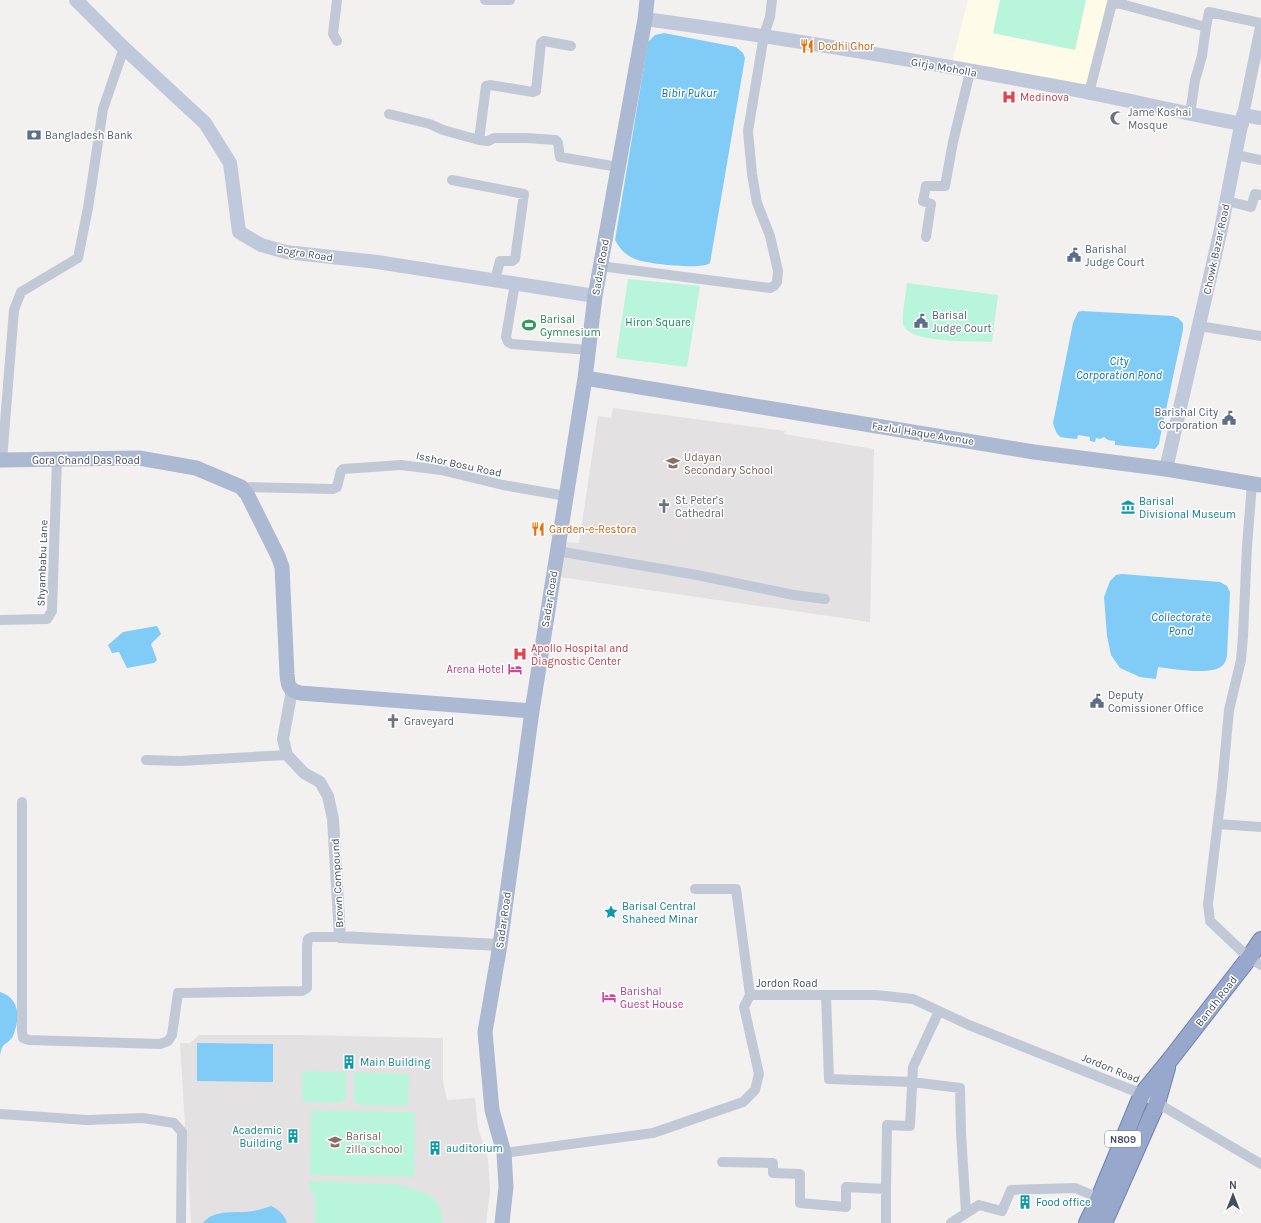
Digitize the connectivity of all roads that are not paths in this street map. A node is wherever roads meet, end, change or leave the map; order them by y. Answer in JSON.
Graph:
{"nodes":[{"id":1,"x":76,"y":0,"type":"edge"},
{"id":2,"x":337,"y":0,"type":"edge"},
{"id":3,"x":485,"y":0,"type":"edge"},
{"id":4,"x":510,"y":0,"type":"edge"},
{"id":5,"x":647,"y":0,"type":"edge"},
{"id":6,"x":772,"y":0,"type":"edge"},
{"id":7,"x":1122,"y":2,"type":"edge"},
{"id":8,"x":645,"y":19,"type":"junction"},
{"id":9,"x":1261,"y":23,"type":"edge"},
{"id":10,"x":1206,"y":26,"type":"junction"},
{"id":11,"x":1261,"y":27,"type":"edge"},
{"id":12,"x":764,"y":35,"type":"junction"},
{"id":13,"x":337,"y":41,"type":"dead end"},
{"id":14,"x":571,"y":46,"type":"dead end"},
{"id":15,"x":124,"y":48,"type":"junction"},
{"id":16,"x":970,"y":72,"type":"junction"},
{"id":17,"x":1089,"y":93,"type":"junction"},
{"id":18,"x":389,"y":114,"type":"dead end"},
{"id":19,"x":1190,"y":114,"type":"junction"},
{"id":20,"x":1261,"y":118,"type":"edge"},
{"id":21,"x":1242,"y":119,"type":"junction"},
{"id":22,"x":479,"y":140,"type":"junction"},
{"id":23,"x":1236,"y":155,"type":"junction"},
{"id":24,"x":1261,"y":160,"type":"edge"},
{"id":25,"x":618,"y":167,"type":"junction"},
{"id":26,"x":452,"y":180,"type":"dead end"},
{"id":27,"x":1261,"y":195,"type":"edge"},
{"id":28,"x":1227,"y":201,"type":"junction"},
{"id":29,"x":926,"y":237,"type":"dead end"},
{"id":30,"x":600,"y":266,"type":"junction"},
{"id":31,"x":495,"y":280,"type":"junction"},
{"id":32,"x":515,"y":282,"type":"junction"},
{"id":33,"x":595,"y":296,"type":"junction"},
{"id":34,"x":1199,"y":326,"type":"junction"},
{"id":35,"x":1261,"y":336,"type":"edge"},
{"id":36,"x":589,"y":350,"type":"junction"},
{"id":37,"x":585,"y":378,"type":"junction"},
{"id":38,"x":57,"y":459,"type":"junction"},
{"id":39,"x":1,"y":460,"type":"edge"},
{"id":40,"x":1166,"y":469,"type":"junction"},
{"id":41,"x":1257,"y":484,"type":"edge"},
{"id":42,"x":241,"y":486,"type":"junction"},
{"id":43,"x":566,"y":496,"type":"junction"},
{"id":44,"x":557,"y":551,"type":"junction"},
{"id":45,"x":824,"y":599,"type":"dead end"},
{"id":46,"x":0,"y":620,"type":"edge"},
{"id":47,"x":292,"y":690,"type":"junction"},
{"id":48,"x":532,"y":711,"type":"junction"},
{"id":49,"x":287,"y":755,"type":"junction"},
{"id":50,"x":146,"y":760,"type":"dead end"},
{"id":51,"x":22,"y":802,"type":"dead end"},
{"id":52,"x":1218,"y":824,"type":"junction"},
{"id":53,"x":1261,"y":827,"type":"edge"},
{"id":54,"x":695,"y":889,"type":"dead end"},
{"id":55,"x":340,"y":937,"type":"junction"},
{"id":56,"x":1261,"y":940,"type":"edge"},
{"id":57,"x":500,"y":945,"type":"junction"},
{"id":58,"x":1255,"y":962,"type":"edge"},
{"id":59,"x":750,"y":995,"type":"junction"},
{"id":60,"x":826,"y":995,"type":"junction"},
{"id":61,"x":939,"y":1011,"type":"junction"},
{"id":62,"x":1169,"y":1061,"type":"junction"},
{"id":63,"x":912,"y":1082,"type":"junction"},
{"id":64,"x":1142,"y":1094,"type":"junction"},
{"id":65,"x":1157,"y":1103,"type":"junction"},
{"id":66,"x":0,"y":1114,"type":"edge"},
{"id":67,"x":504,"y":1153,"type":"junction"},
{"id":68,"x":722,"y":1162,"type":"dead end"},
{"id":69,"x":1261,"y":1164,"type":"edge"},
{"id":70,"x":886,"y":1188,"type":"junction"},
{"id":71,"x":1099,"y":1198,"type":"junction"},
{"id":72,"x":966,"y":1214,"type":"junction"},
{"id":73,"x":181,"y":1223,"type":"edge"},
{"id":74,"x":502,"y":1223,"type":"edge"},
{"id":75,"x":886,"y":1223,"type":"edge"},
{"id":76,"x":951,"y":1223,"type":"edge"},
{"id":77,"x":1087,"y":1223,"type":"edge"},
{"id":78,"x":1104,"y":1223,"type":"edge"}],
"edges":[{"from":1,"to":15,"type":"main road","name":"Bogra Road"},
{"from":2,"to":13,"type":"street"},
{"from":3,"to":4,"type":"street"},
{"from":5,"to":8,"type":"main road","name":"Sadar Road"},
{"from":6,"to":12,"type":"street"},
{"from":7,"to":10,"type":"street"},
{"from":7,"to":17,"type":"street"},
{"from":8,"to":12,"type":"main road","name":"Girja Moholla"},
{"from":8,"to":25,"type":"main road","name":"Sadar Road"},
{"from":9,"to":10,"type":"street"},
{"from":10,"to":19,"type":"street"},
{"from":11,"to":21,"type":"street","name":"Chowk Bazar Road"},
{"from":12,"to":16,"type":"main road","name":"Girja Moholla"},
{"from":12,"to":30,"type":"street"},
{"from":14,"to":22,"type":"street"},
{"from":15,"to":31,"type":"main road","name":"Bogra Road"},
{"from":15,"to":39,"type":"street"},
{"from":16,"to":17,"type":"main road","name":"Girja Moholla"},
{"from":16,"to":29,"type":"street"},
{"from":17,"to":19,"type":"main road","name":"Girja Moholla"},
{"from":18,"to":22,"type":"street"},
{"from":19,"to":21,"type":"main road","name":"Girja Moholla"},
{"from":20,"to":21,"type":"main road","name":"Girja Moholla"},
{"from":21,"to":23,"type":"main road","name":"Chowk Bazar Road"},
{"from":22,"to":25,"type":"street"},
{"from":23,"to":24,"type":"street"},
{"from":23,"to":28,"type":"main road","name":"Chowk Bazar Road"},
{"from":25,"to":30,"type":"main road","name":"Sadar Road"},
{"from":26,"to":31,"type":"street"},
{"from":27,"to":28,"type":"street"},
{"from":28,"to":34,"type":"main road","name":"Chowk Bazar Road"},
{"from":30,"to":33,"type":"main road","name":"Sadar Road"},
{"from":31,"to":32,"type":"main road","name":"Bogra Road"},
{"from":32,"to":33,"type":"main road","name":"Bogra Road"},
{"from":32,"to":36,"type":"street"},
{"from":33,"to":36,"type":"main road","name":"Sadar Road"},
{"from":34,"to":35,"type":"street"},
{"from":34,"to":40,"type":"main road","name":"Chowk Bazar Road"},
{"from":36,"to":37,"type":"main road","name":"Sadar Road"},
{"from":37,"to":40,"type":"main road","name":"Fazlul Haque Avenue"},
{"from":37,"to":43,"type":"main road","name":"Sadar Road"},
{"from":38,"to":39,"type":"main road","name":"Gora Chand Das Road"},
{"from":38,"to":42,"type":"main road","name":"Gora Chand Das Road"},
{"from":38,"to":46,"type":"street","name":"Shyambabu Lane"},
{"from":40,"to":41,"type":"main road","name":"Fazlul Haque Avenue"},
{"from":41,"to":52,"type":"street"},
{"from":42,"to":43,"type":"street","name":"Isshor Bosu Road"},
{"from":42,"to":47,"type":"main road"},
{"from":43,"to":44,"type":"main road","name":"Sadar Road"},
{"from":44,"to":45,"type":"street"},
{"from":44,"to":48,"type":"main road","name":"Sadar Road"},
{"from":47,"to":48,"type":"main road"},
{"from":47,"to":49,"type":"street"},
{"from":48,"to":57,"type":"main road","name":"Sadar Road"},
{"from":49,"to":50,"type":"street"},
{"from":49,"to":55,"type":"street","name":"Brown Compound"},
{"from":51,"to":55,"type":"street"},
{"from":52,"to":53,"type":"street"},
{"from":52,"to":58,"type":"street"},
{"from":54,"to":59,"type":"street"},
{"from":55,"to":57,"type":"street","name":"Brown Compound"},
{"from":56,"to":58,"type":"highway","name":"Bandh Road","number":"N809"},
{"from":57,"to":67,"type":"main road","name":"Sadar Road"},
{"from":58,"to":62,"type":"highway","name":"Bandh Road","number":"N809"},
{"from":59,"to":60,"type":"street","name":"Jordon Road"},
{"from":59,"to":67,"type":"street","name":"Jordon Road"},
{"from":60,"to":61,"type":"street","name":"Jordon Road"},
{"from":60,"to":63,"type":"street"},
{"from":61,"to":63,"type":"street"},
{"from":61,"to":64,"type":"street","name":"Jordon Road"},
{"from":62,"to":64,"type":"highway","name":"Bandh Road","number":"N809"},
{"from":62,"to":65,"type":"highway","name":"Bandh Road","number":"N809"},
{"from":63,"to":70,"type":"street"},
{"from":63,"to":72,"type":"street"},
{"from":64,"to":65,"type":"street","name":"Jordon Road"},
{"from":64,"to":71,"type":"highway","name":"Bandh Road","number":"N809"},
{"from":65,"to":69,"type":"street","name":"Jordon Road"},
{"from":65,"to":78,"type":"highway","name":"Bandh Road","number":"N809"},
{"from":66,"to":73,"type":"street"},
{"from":67,"to":74,"type":"main road","name":"Sadar Road"},
{"from":68,"to":70,"type":"street"},
{"from":70,"to":75,"type":"street"},
{"from":71,"to":72,"type":"street"},
{"from":71,"to":77,"type":"highway","name":"Bandh Road","number":"N809"},
{"from":72,"to":76,"type":"street"}]}
